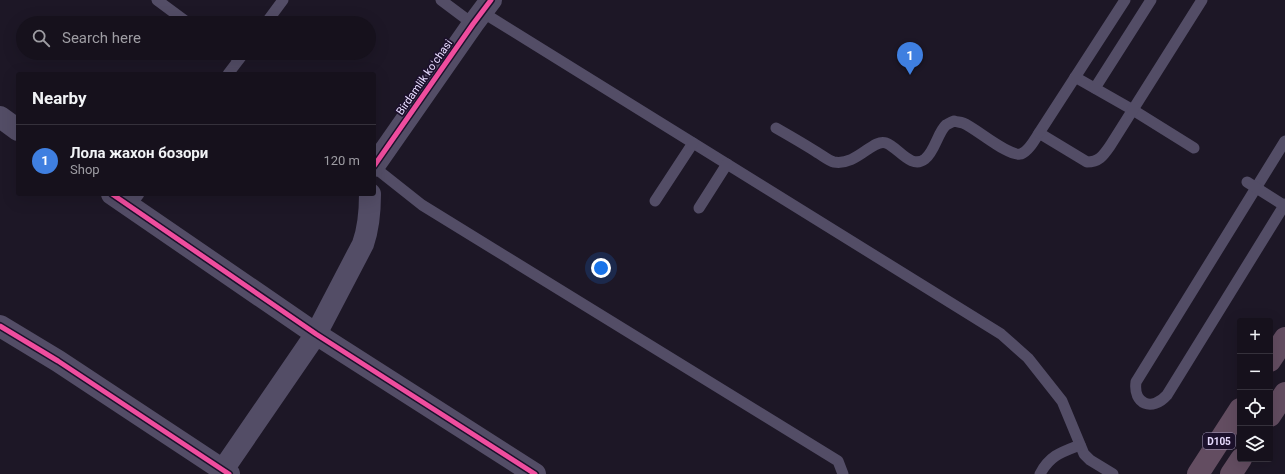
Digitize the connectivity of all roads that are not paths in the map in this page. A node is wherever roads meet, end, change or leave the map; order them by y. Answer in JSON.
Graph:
{"nodes":[{"id":1,"x":157,"y":0,"type":"edge"},
{"id":2,"x":283,"y":0,"type":"edge"},
{"id":3,"x":441,"y":0,"type":"edge"},
{"id":4,"x":1125,"y":0,"type":"edge"},
{"id":5,"x":1150,"y":0,"type":"edge"},
{"id":6,"x":1202,"y":0,"type":"edge"},
{"id":7,"x":482,"y":12,"type":"edge"},
{"id":8,"x":179,"y":16,"type":"edge"},
{"id":9,"x":271,"y":16,"type":"edge"},
{"id":10,"x":235,"y":60,"type":"edge"},
{"id":11,"x":229,"y":72,"type":"edge"},
{"id":12,"x":1075,"y":77,"type":"junction"},
{"id":13,"x":1095,"y":88,"type":"junction"},
{"id":14,"x":1133,"y":110,"type":"junction"},
{"id":15,"x":0,"y":118,"type":"edge"},
{"id":16,"x":776,"y":128,"type":"dead end"},
{"id":17,"x":16,"y":129,"type":"edge"},
{"id":18,"x":1039,"y":133,"type":"junction"},
{"id":19,"x":1285,"y":141,"type":"edge"},
{"id":20,"x":692,"y":143,"type":"junction"},
{"id":21,"x":1194,"y":148,"type":"dead end"},
{"id":22,"x":376,"y":164,"type":"edge"},
{"id":23,"x":727,"y":164,"type":"junction"},
{"id":24,"x":376,"y":169,"type":"edge"},
{"id":25,"x":1252,"y":185,"type":"junction"},
{"id":26,"x":120,"y":196,"type":"edge"},
{"id":27,"x":370,"y":196,"type":"edge"},
{"id":28,"x":135,"y":200,"type":"edge"},
{"id":29,"x":655,"y":201,"type":"dead end"},
{"id":30,"x":1285,"y":205,"type":"edge"},
{"id":31,"x":699,"y":208,"type":"dead end"},
{"id":32,"x":0,"y":326,"type":"edge"},
{"id":33,"x":316,"y":334,"type":"junction"},
{"id":34,"x":1285,"y":338,"type":"edge"},
{"id":35,"x":1273,"y":356,"type":"edge"},
{"id":36,"x":1285,"y":392,"type":"edge"},
{"id":37,"x":1273,"y":411,"type":"edge"},
{"id":38,"x":1237,"y":413,"type":"edge"},
{"id":39,"x":1080,"y":445,"type":"junction"},
{"id":40,"x":1239,"y":462,"type":"edge"},
{"id":41,"x":224,"y":473,"type":"edge"},
{"id":42,"x":535,"y":474,"type":"edge"},
{"id":43,"x":843,"y":474,"type":"edge"},
{"id":44,"x":1040,"y":474,"type":"edge"},
{"id":45,"x":1113,"y":474,"type":"edge"},
{"id":46,"x":1198,"y":474,"type":"edge"},
{"id":47,"x":1231,"y":474,"type":"edge"}],
"edges":[{"from":1,"to":8,"type":"lane"},
{"from":2,"to":9,"type":"lane"},
{"from":3,"to":7,"type":"lane"},
{"from":4,"to":12,"type":"lane"},
{"from":5,"to":13,"type":"lane"},
{"from":6,"to":14,"type":"lane"},
{"from":7,"to":20,"type":"lane"},
{"from":7,"to":22,"type":"street","name":"Birdamlik koʻchasi"},
{"from":10,"to":11,"type":"lane"},
{"from":12,"to":13,"type":"lane"},
{"from":12,"to":18,"type":"lane"},
{"from":13,"to":14,"type":"lane"},
{"from":14,"to":18,"type":"lane"},
{"from":14,"to":21,"type":"lane"},
{"from":15,"to":17,"type":"street"},
{"from":16,"to":18,"type":"lane"},
{"from":19,"to":25,"type":"lane"},
{"from":20,"to":23,"type":"lane"},
{"from":20,"to":29,"type":"lane"},
{"from":23,"to":31,"type":"lane"},
{"from":23,"to":39,"type":"lane"},
{"from":24,"to":43,"type":"lane"},
{"from":25,"to":30,"type":"lane"},
{"from":25,"to":30,"type":"lane"},
{"from":26,"to":28,"type":"street"},
{"from":27,"to":33,"type":"street"},
{"from":28,"to":33,"type":"street"},
{"from":32,"to":41,"type":"street"},
{"from":33,"to":41,"type":"street"},
{"from":33,"to":42,"type":"street"},
{"from":34,"to":35,"type":"highway"},
{"from":36,"to":37,"type":"highway"},
{"from":38,"to":46,"type":"highway","number":"D105"},
{"from":39,"to":44,"type":"lane"},
{"from":39,"to":45,"type":"lane"},
{"from":40,"to":47,"type":"highway","number":"D105"}]}
